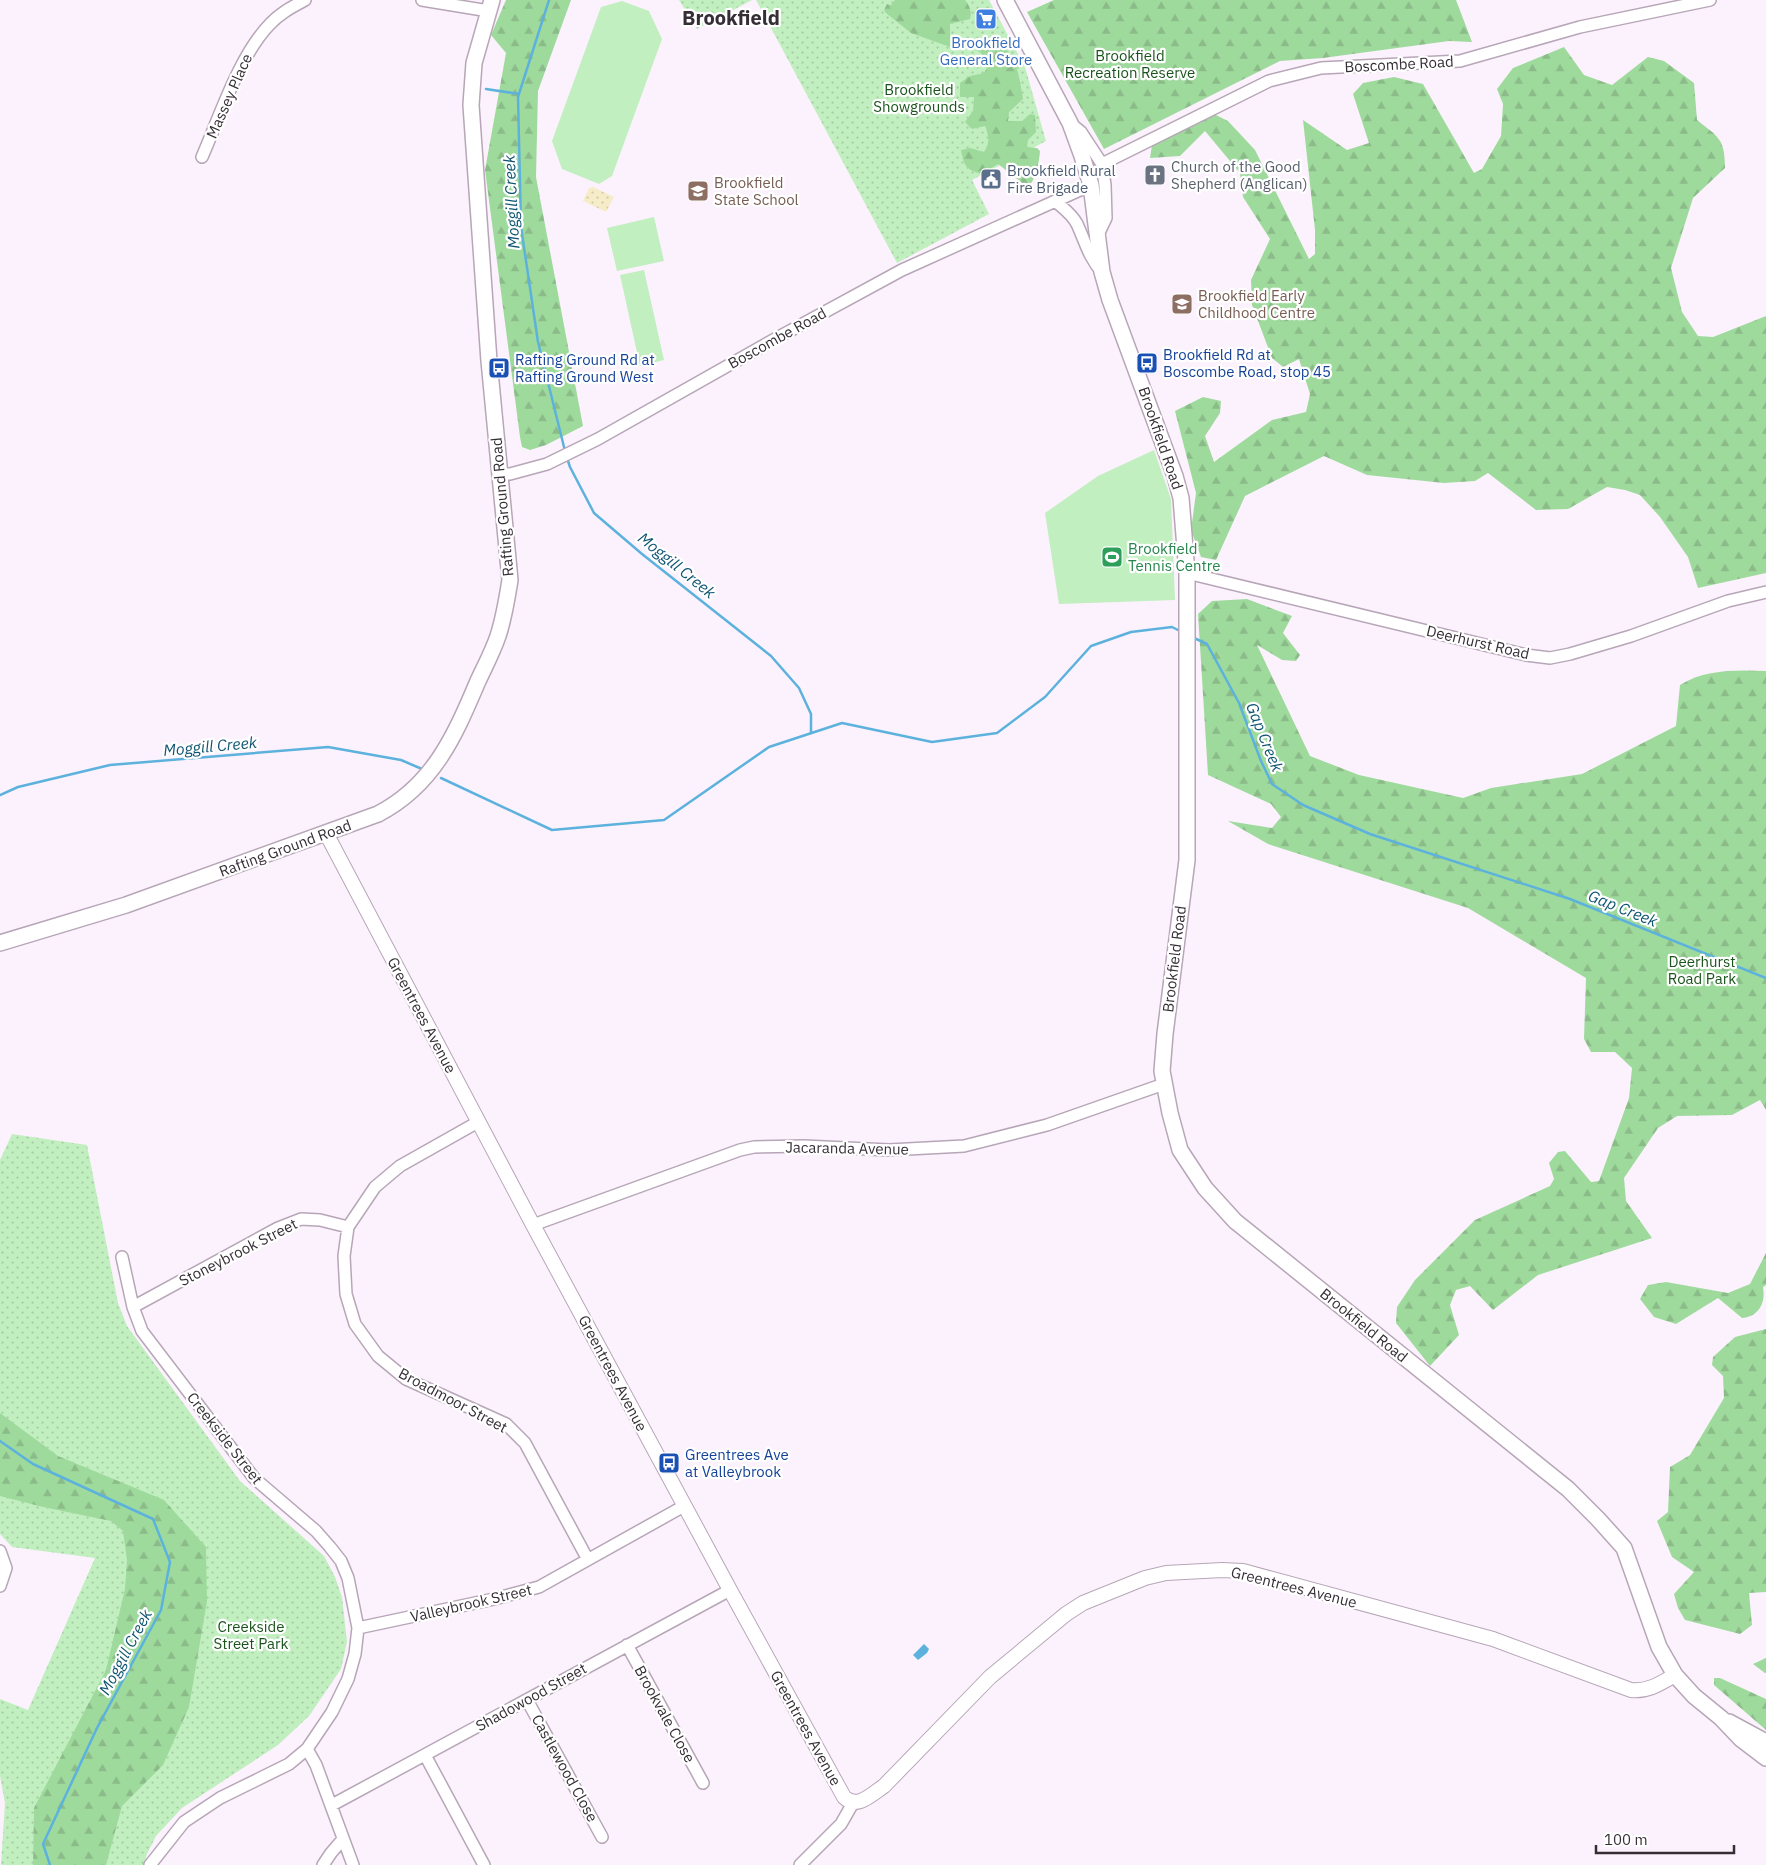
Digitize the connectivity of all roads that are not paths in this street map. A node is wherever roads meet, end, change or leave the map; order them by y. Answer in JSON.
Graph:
{"nodes":[{"id":1,"x":305,"y":0,"type":"edge"},
{"id":2,"x":422,"y":0,"type":"edge"},
{"id":3,"x":1005,"y":0,"type":"edge"},
{"id":4,"x":1710,"y":0,"type":"edge"},
{"id":5,"x":490,"y":6,"type":"edge"},
{"id":6,"x":1070,"y":123,"type":"junction"},
{"id":7,"x":202,"y":157,"type":"dead end"},
{"id":8,"x":1102,"y":164,"type":"junction"},
{"id":9,"x":1091,"y":185,"type":"junction"},
{"id":10,"x":1055,"y":201,"type":"junction"},
{"id":11,"x":1096,"y":237,"type":"junction"},
{"id":12,"x":1102,"y":272,"type":"junction"},
{"id":13,"x":499,"y":474,"type":"junction"},
{"id":14,"x":1187,"y":573,"type":"junction"},
{"id":15,"x":1766,"y":592,"type":"edge"},
{"id":16,"x":326,"y":833,"type":"junction"},
{"id":17,"x":0,"y":942,"type":"edge"},
{"id":18,"x":1164,"y":1084,"type":"junction"},
{"id":19,"x":478,"y":1122,"type":"junction"},
{"id":20,"x":533,"y":1225,"type":"junction"},
{"id":21,"x":348,"y":1227,"type":"junction"},
{"id":22,"x":122,"y":1257,"type":"dead end"},
{"id":23,"x":133,"y":1307,"type":"junction"},
{"id":24,"x":684,"y":1506,"type":"junction"},
{"id":25,"x":0,"y":1551,"type":"edge"},
{"id":26,"x":587,"y":1558,"type":"junction"},
{"id":27,"x":0,"y":1586,"type":"edge"},
{"id":28,"x":730,"y":1590,"type":"junction"},
{"id":29,"x":358,"y":1628,"type":"junction"},
{"id":30,"x":627,"y":1645,"type":"junction"},
{"id":31,"x":1675,"y":1675,"type":"junction"},
{"id":32,"x":527,"y":1700,"type":"junction"},
{"id":33,"x":1721,"y":1718,"type":"junction"},
{"id":34,"x":1766,"y":1742,"type":"edge"},
{"id":35,"x":307,"y":1750,"type":"junction"},
{"id":36,"x":425,"y":1755,"type":"junction"},
{"id":37,"x":1766,"y":1758,"type":"edge"},
{"id":38,"x":703,"y":1783,"type":"dead end"},
{"id":39,"x":853,"y":1803,"type":"junction"},
{"id":40,"x":332,"y":1805,"type":"junction"},
{"id":41,"x":602,"y":1837,"type":"dead end"},
{"id":42,"x":343,"y":1839,"type":"junction"},
{"id":43,"x":150,"y":1865,"type":"edge"},
{"id":44,"x":323,"y":1865,"type":"edge"},
{"id":45,"x":353,"y":1865,"type":"edge"},
{"id":46,"x":484,"y":1865,"type":"edge"},
{"id":47,"x":800,"y":1865,"type":"edge"}],
"edges":[{"from":1,"to":7,"type":"street","name":"Massey Place"},
{"from":2,"to":5,"type":"street"},
{"from":3,"to":6,"type":"main road","name":"Brookfield Road"},
{"from":4,"to":8,"type":"street","name":"Boscombe Road"},
{"from":5,"to":13,"type":"main road","name":"Rafting Ground Road"},
{"from":6,"to":8,"type":"street"},
{"from":6,"to":9,"type":"main road","name":"Brookfield Road"},
{"from":8,"to":11,"type":"street"},
{"from":9,"to":10,"type":"street","name":"Boscombe Road"},
{"from":9,"to":11,"type":"main road","name":"Brookfield Road"},
{"from":10,"to":12,"type":"street"},
{"from":10,"to":13,"type":"street","name":"Boscombe Road"},
{"from":11,"to":12,"type":"main road","name":"Brookfield Road"},
{"from":12,"to":14,"type":"main road","name":"Brookfield Road"},
{"from":13,"to":16,"type":"main road","name":"Rafting Ground Road"},
{"from":14,"to":15,"type":"street","name":"Deerhurst Road"},
{"from":14,"to":18,"type":"main road","name":"Brookfield Road"},
{"from":16,"to":17,"type":"main road","name":"Rafting Ground Road"},
{"from":16,"to":19,"type":"street","name":"Greentrees Avenue"},
{"from":18,"to":20,"type":"street","name":"Jacaranda Avenue"},
{"from":18,"to":31,"type":"main road","name":"Brookfield Road"},
{"from":19,"to":20,"type":"street","name":"Greentrees Avenue"},
{"from":19,"to":21,"type":"street","name":"Broadmoor Street"},
{"from":20,"to":24,"type":"street","name":"Greentrees Avenue"},
{"from":21,"to":23,"type":"street","name":"Stoneybrook Street"},
{"from":21,"to":26,"type":"street","name":"Broadmoor Street"},
{"from":22,"to":23,"type":"street","name":"Creekside Street"},
{"from":23,"to":29,"type":"street","name":"Creekside Street"},
{"from":24,"to":26,"type":"street","name":"Valleybrook Street"},
{"from":24,"to":28,"type":"street","name":"Greentrees Avenue"},
{"from":25,"to":27,"type":"street"},
{"from":26,"to":29,"type":"street","name":"Valleybrook Street"},
{"from":28,"to":30,"type":"street","name":"Shadowood Street"},
{"from":28,"to":39,"type":"street","name":"Greentrees Avenue"},
{"from":29,"to":35,"type":"street","name":"Creekside Street"},
{"from":30,"to":32,"type":"street","name":"Shadowood Street"},
{"from":30,"to":38,"type":"street","name":"Brookvale Close"},
{"from":31,"to":33,"type":"main road","name":"Brookfield Road"},
{"from":31,"to":39,"type":"street","name":"Greentrees Avenue"},
{"from":32,"to":36,"type":"street","name":"Shadowood Street"},
{"from":32,"to":41,"type":"street","name":"Castlewood Close"},
{"from":33,"to":34,"type":"main road","name":"Brookfield Road"},
{"from":33,"to":37,"type":"main road","name":"Brookfield Road"},
{"from":35,"to":40,"type":"street"},
{"from":35,"to":43,"type":"street","name":"Creekside Street"},
{"from":36,"to":40,"type":"street","name":"Shadowood Street"},
{"from":36,"to":46,"type":"street"},
{"from":39,"to":47,"type":"street"},
{"from":40,"to":42,"type":"street"},
{"from":42,"to":44,"type":"street"},
{"from":42,"to":45,"type":"street"}]}
